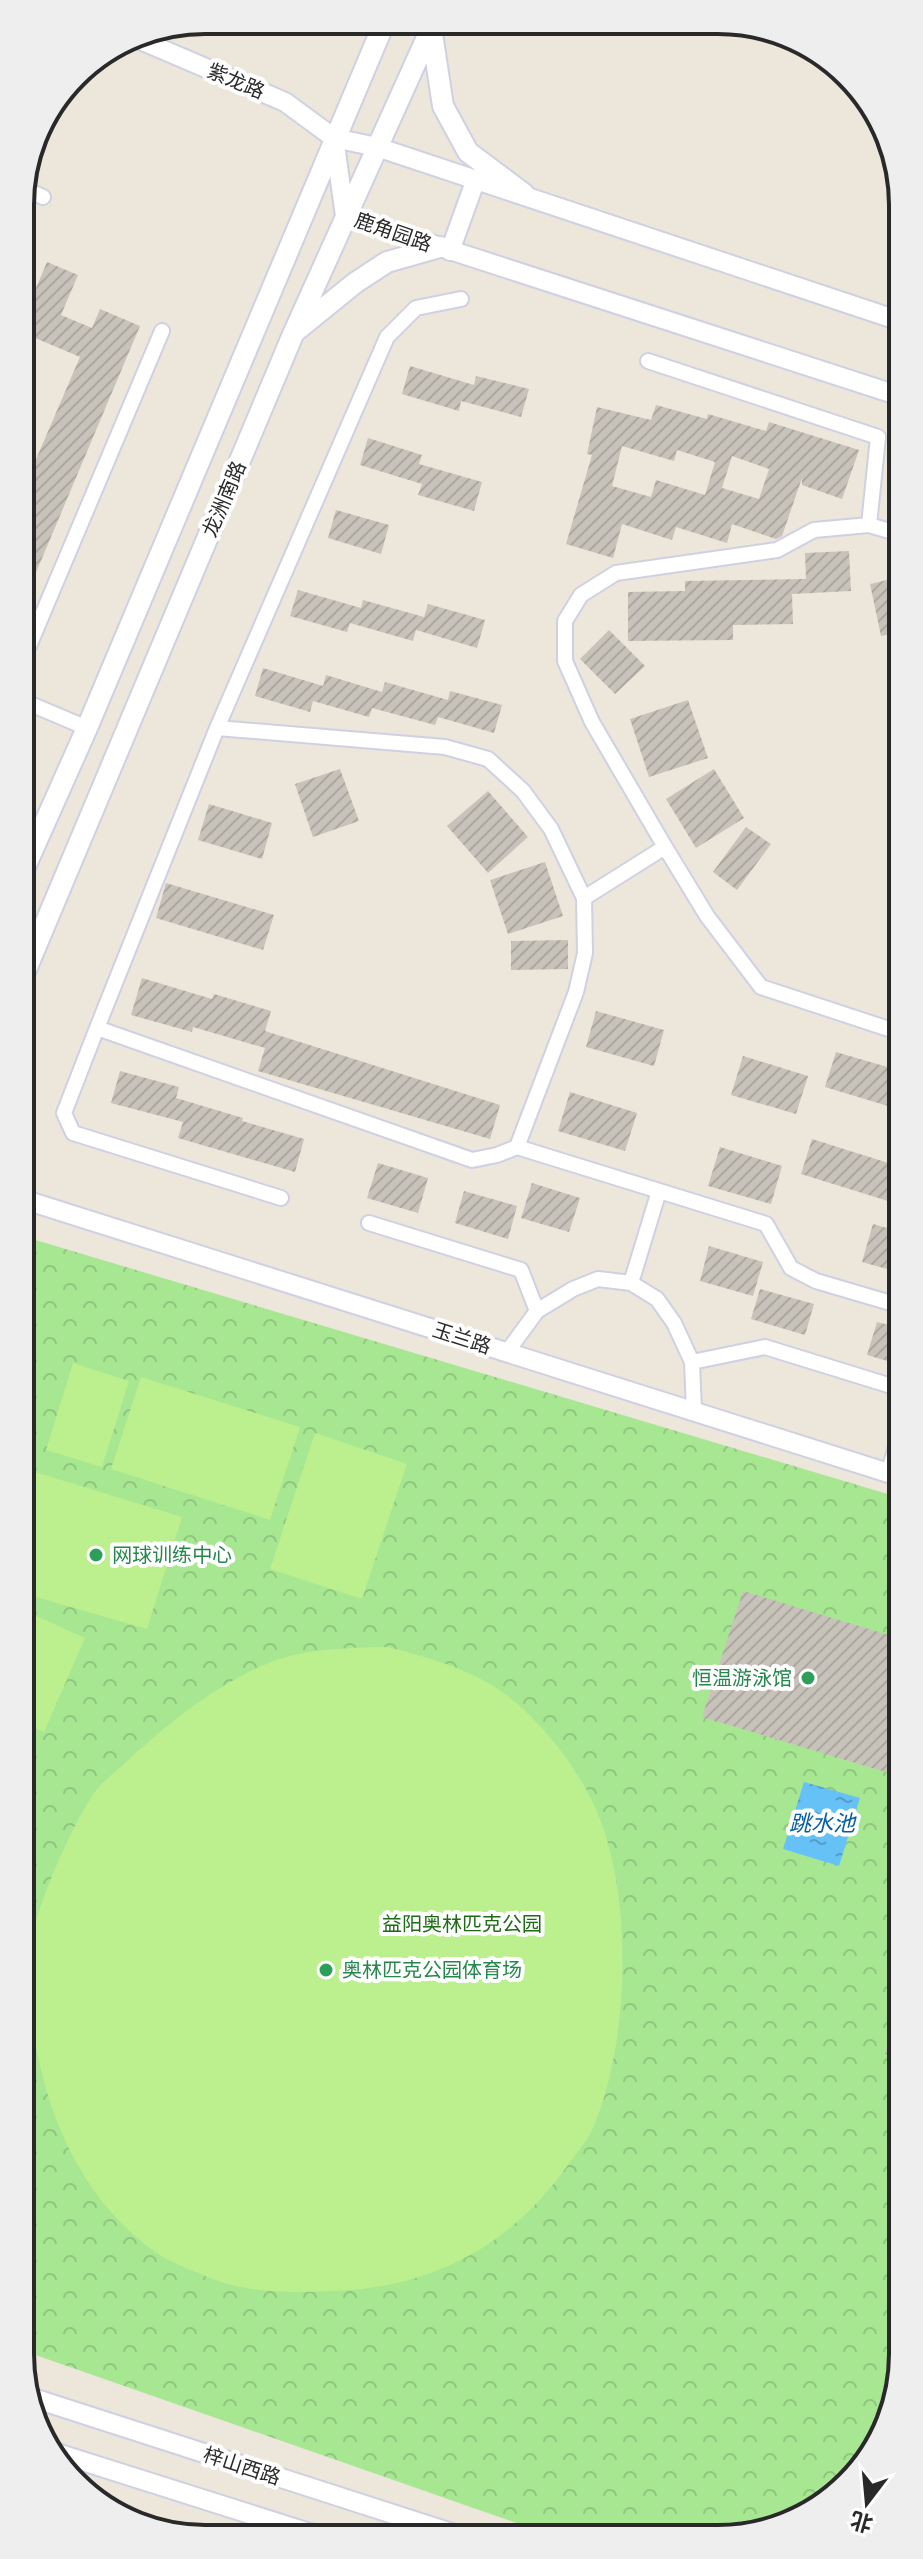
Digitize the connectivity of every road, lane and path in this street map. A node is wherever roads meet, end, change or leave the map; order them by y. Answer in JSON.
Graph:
{"nodes":[{"id":1,"x":379,"y":34,"type":"edge"},
{"id":2,"x":428,"y":34,"type":"edge"},
{"id":3,"x":434,"y":34,"type":"edge"},
{"id":4,"x":149,"y":44,"type":"edge"},
{"id":5,"x":334,"y":138,"type":"junction"},
{"id":6,"x":377,"y":147,"type":"junction"},
{"id":7,"x":476,"y":179,"type":"junction"},
{"id":8,"x":34,"y":193,"type":"edge"},
{"id":9,"x":524,"y":194,"type":"junction"},
{"id":10,"x":43,"y":197,"type":"dead end"},
{"id":11,"x":345,"y":216,"type":"junction"},
{"id":12,"x":445,"y":249,"type":"junction"},
{"id":13,"x":461,"y":299,"type":"dead end"},
{"id":14,"x":889,"y":317,"type":"edge"},
{"id":15,"x":162,"y":331,"type":"dead end"},
{"id":16,"x":294,"y":332,"type":"junction"},
{"id":17,"x":648,"y":361,"type":"dead end"},
{"id":18,"x":889,"y":392,"type":"edge"},
{"id":19,"x":869,"y":525,"type":"junction"},
{"id":20,"x":889,"y":531,"type":"edge"},
{"id":21,"x":34,"y":634,"type":"edge"},
{"id":22,"x":34,"y":706,"type":"edge"},
{"id":23,"x":87,"y":728,"type":"junction"},
{"id":24,"x":217,"y":728,"type":"junction"},
{"id":25,"x":34,"y":847,"type":"edge"},
{"id":26,"x":665,"y":847,"type":"junction"},
{"id":27,"x":584,"y":898,"type":"junction"},
{"id":28,"x":34,"y":950,"type":"edge"},
{"id":29,"x":97,"y":1028,"type":"junction"},
{"id":30,"x":889,"y":1029,"type":"edge"},
{"id":31,"x":517,"y":1147,"type":"junction"},
{"id":32,"x":659,"y":1191,"type":"junction"},
{"id":33,"x":281,"y":1198,"type":"dead end"},
{"id":34,"x":34,"y":1203,"type":"edge"},
{"id":35,"x":369,"y":1223,"type":"dead end"},
{"id":36,"x":631,"y":1283,"type":"junction"},
{"id":37,"x":889,"y":1302,"type":"edge"},
{"id":38,"x":537,"y":1311,"type":"junction"},
{"id":39,"x":507,"y":1352,"type":"junction"},
{"id":40,"x":692,"y":1362,"type":"junction"},
{"id":41,"x":889,"y":1385,"type":"edge"},
{"id":42,"x":694,"y":1411,"type":"junction"},
{"id":43,"x":889,"y":1473,"type":"edge"},
{"id":44,"x":41,"y":2400,"type":"edge"},
{"id":45,"x":68,"y":2456,"type":"edge"},
{"id":46,"x":284,"y":2525,"type":"edge"},
{"id":47,"x":427,"y":2525,"type":"edge"}],
"edges":[{"from":1,"to":5,"type":"main road","name":"龙洲南路"},
{"from":2,"to":6,"type":"main road","name":"龙洲南路"},
{"from":3,"to":9,"type":"main road"},
{"from":4,"to":5,"type":"street","name":"紫龙路"},
{"from":5,"to":6,"type":"street"},
{"from":5,"to":11,"type":"street","name":"鹿角园路"},
{"from":5,"to":23,"type":"main road","name":"龙洲南路"},
{"from":6,"to":7,"type":"street"},
{"from":6,"to":11,"type":"main road","name":"龙洲南路"},
{"from":7,"to":9,"type":"street"},
{"from":7,"to":12,"type":"street"},
{"from":8,"to":10,"type":"street"},
{"from":9,"to":14,"type":"street"},
{"from":11,"to":12,"type":"street","name":"鹿角园路"},
{"from":11,"to":16,"type":"main road","name":"龙洲南路"},
{"from":12,"to":16,"type":"main road"},
{"from":12,"to":18,"type":"street","name":"鹿角园路"},
{"from":13,"to":24,"type":"street"},
{"from":15,"to":21,"type":"street"},
{"from":16,"to":28,"type":"main road","name":"龙洲南路"},
{"from":17,"to":19,"type":"street"},
{"from":19,"to":20,"type":"street"},
{"from":19,"to":26,"type":"street"},
{"from":22,"to":23,"type":"street"},
{"from":23,"to":25,"type":"main road","name":"龙洲南路"},
{"from":24,"to":27,"type":"street"},
{"from":24,"to":29,"type":"street"},
{"from":26,"to":27,"type":"street"},
{"from":26,"to":30,"type":"street"},
{"from":27,"to":31,"type":"street"},
{"from":29,"to":31,"type":"street"},
{"from":29,"to":33,"type":"street"},
{"from":31,"to":32,"type":"street"},
{"from":32,"to":36,"type":"street"},
{"from":32,"to":37,"type":"street"},
{"from":34,"to":39,"type":"street","name":"玉兰路"},
{"from":35,"to":38,"type":"street"},
{"from":36,"to":38,"type":"street"},
{"from":36,"to":40,"type":"street"},
{"from":38,"to":39,"type":"street"},
{"from":39,"to":42,"type":"street","name":"玉兰路"},
{"from":40,"to":41,"type":"street"},
{"from":40,"to":42,"type":"street"},
{"from":42,"to":43,"type":"street","name":"玉兰路"},
{"from":44,"to":47,"type":"street","name":"梓山西路"},
{"from":45,"to":46,"type":"street"}]}
